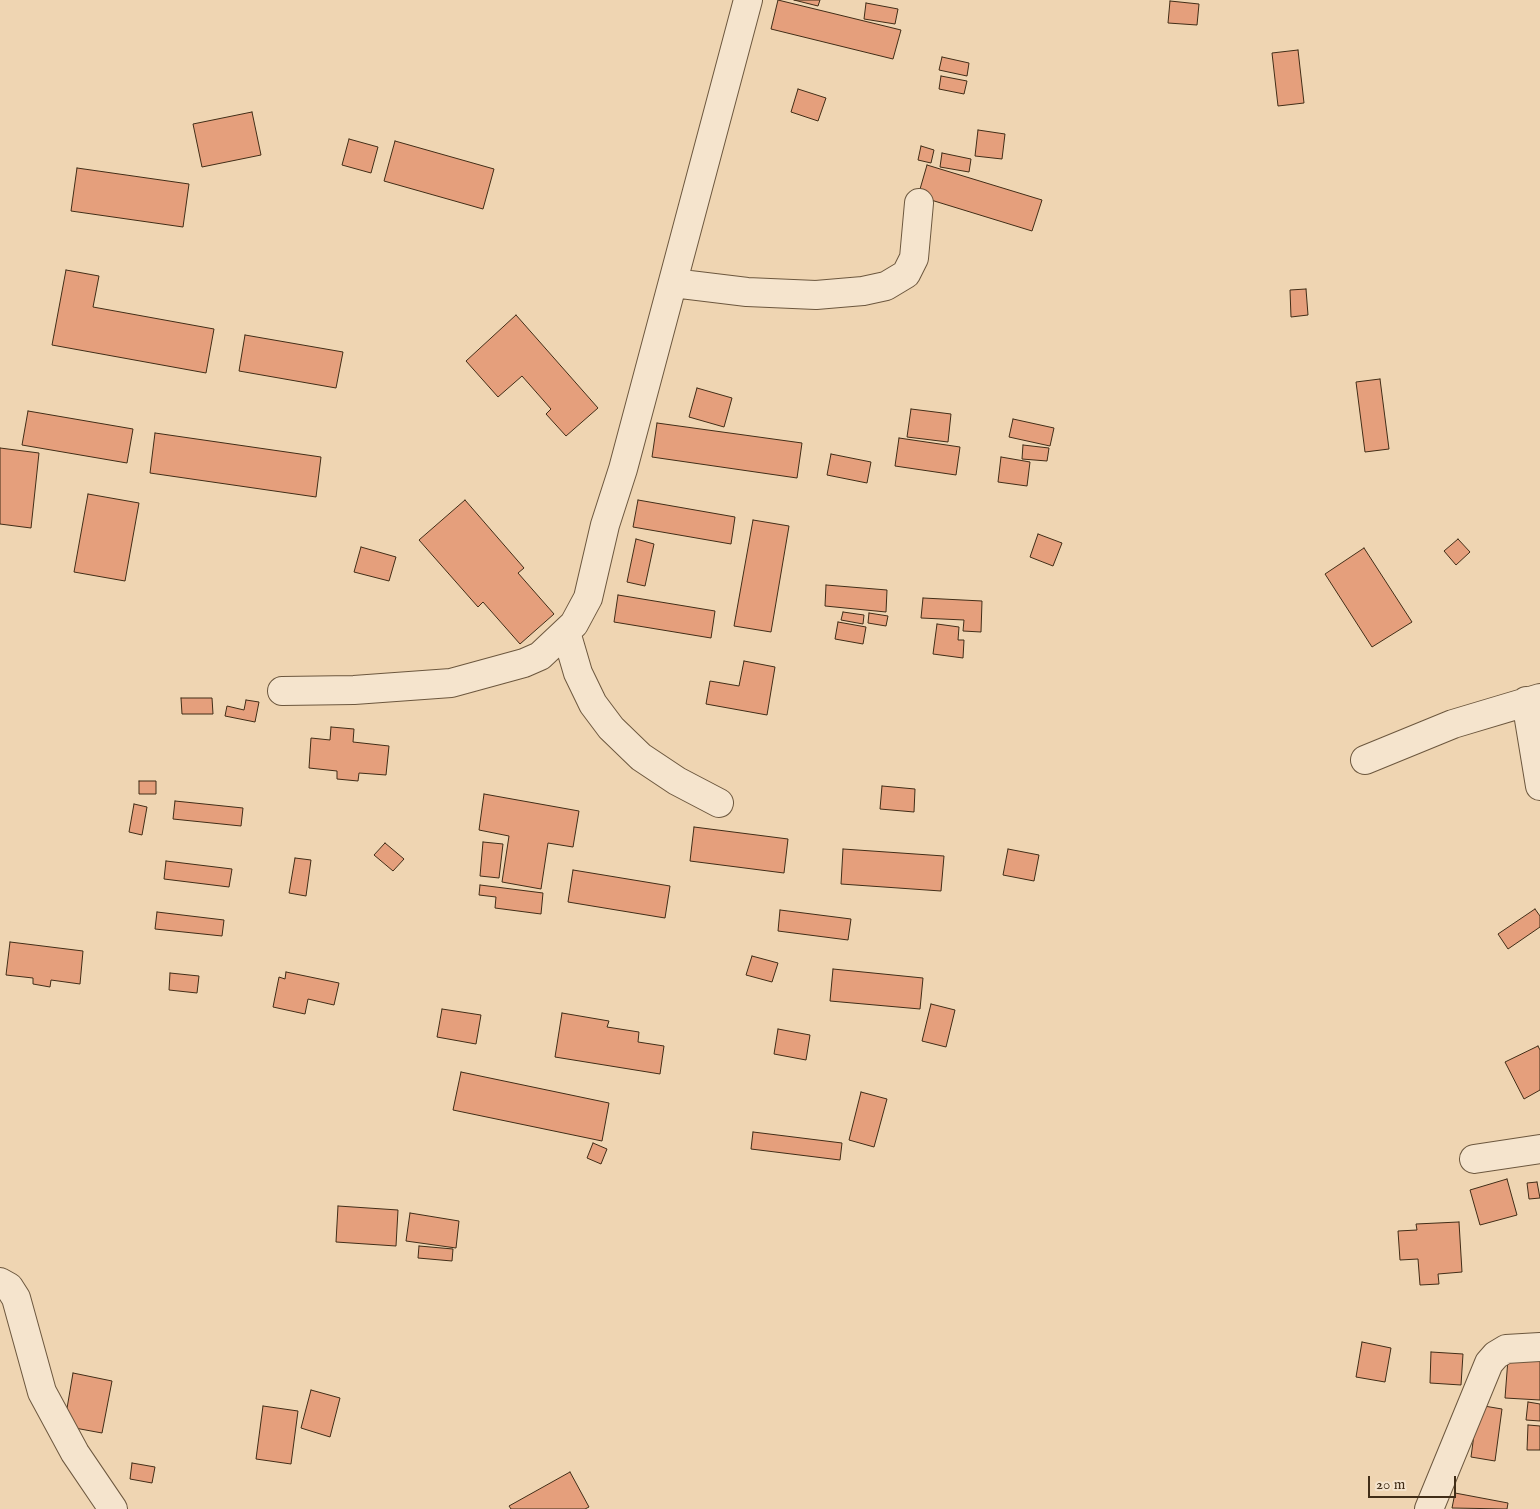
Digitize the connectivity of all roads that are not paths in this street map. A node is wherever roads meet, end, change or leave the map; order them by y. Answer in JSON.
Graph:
{"nodes":[{"id":1,"x":748,"y":0,"type":"edge"},
{"id":2,"x":919,"y":203,"type":"dead end"},
{"id":3,"x":673,"y":283,"type":"junction"},
{"id":4,"x":566,"y":632,"type":"junction"},
{"id":5,"x":282,"y":691,"type":"dead end"},
{"id":6,"x":1533,"y":700,"type":"edge"},
{"id":7,"x":1365,"y":760,"type":"dead end"},
{"id":8,"x":1540,"y":786,"type":"edge"},
{"id":9,"x":719,"y":803,"type":"dead end"},
{"id":10,"x":1540,"y":1149,"type":"edge"},
{"id":11,"x":1474,"y":1159,"type":"dead end"},
{"id":12,"x":0,"y":1282,"type":"edge"},
{"id":13,"x":1540,"y":1347,"type":"edge"},
{"id":14,"x":113,"y":1509,"type":"edge"},
{"id":15,"x":1429,"y":1509,"type":"edge"}],
"edges":[{"from":1,"to":3,"type":"street"},
{"from":2,"to":3,"type":"street"},
{"from":3,"to":4,"type":"street"},
{"from":4,"to":5,"type":"street"},
{"from":4,"to":9,"type":"street"},
{"from":6,"to":7,"type":"street"},
{"from":6,"to":8,"type":"street"},
{"from":10,"to":11,"type":"street"},
{"from":12,"to":14,"type":"street"},
{"from":13,"to":15,"type":"street"}]}
